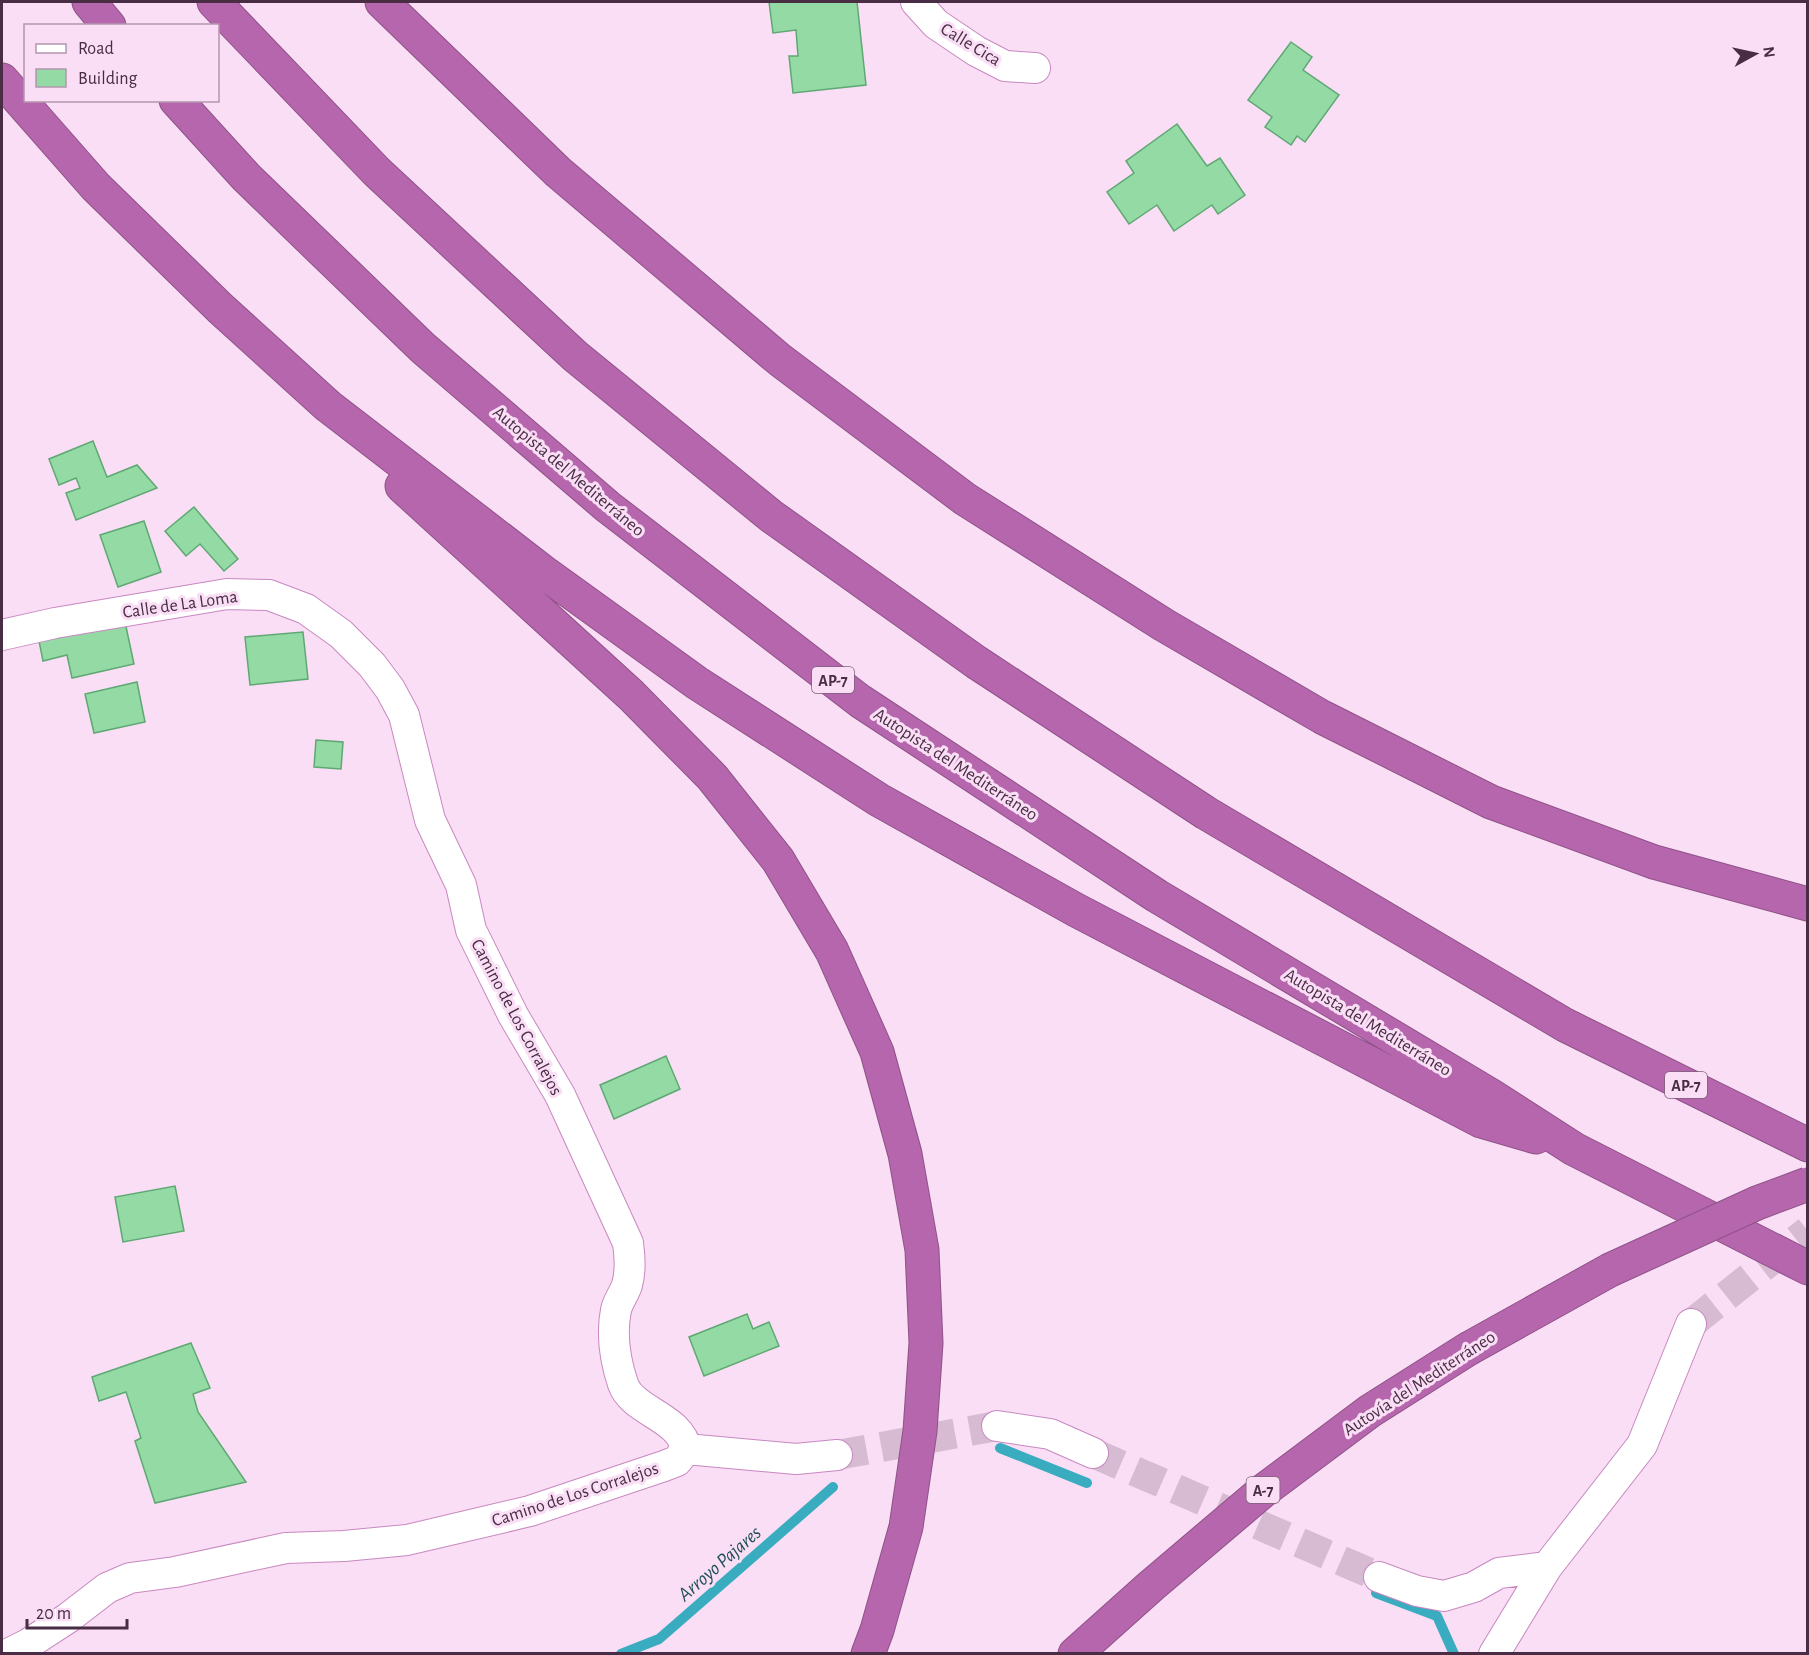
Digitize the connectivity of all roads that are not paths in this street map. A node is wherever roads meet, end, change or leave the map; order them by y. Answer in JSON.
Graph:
{"nodes":[{"id":1,"x":89,"y":2,"type":"edge"},
{"id":2,"x":214,"y":2,"type":"edge"},
{"id":3,"x":382,"y":2,"type":"edge"},
{"id":4,"x":916,"y":2,"type":"edge"},
{"id":5,"x":107,"y":24,"type":"edge"},
{"id":6,"x":1035,"y":68,"type":"dead end"},
{"id":7,"x":2,"y":80,"type":"edge"},
{"id":8,"x":178,"y":102,"type":"edge"},
{"id":9,"x":328,"y":406,"type":"junction"},
{"id":10,"x":2,"y":635,"type":"edge"},
{"id":11,"x":372,"y":665,"type":"joint"},
{"id":12,"x":1808,"y":904,"type":"edge"},
{"id":13,"x":1808,"y":1144,"type":"edge"},
{"id":14,"x":1574,"y":1149,"type":"junction"},
{"id":15,"x":1808,"y":1184,"type":"edge"},
{"id":16,"x":1808,"y":1268,"type":"edge"},
{"id":17,"x":1691,"y":1324,"type":"tunnel mouth"},
{"id":18,"x":997,"y":1426,"type":"tunnel mouth"},
{"id":19,"x":686,"y":1449,"type":"junction"},
{"id":20,"x":1093,"y":1453,"type":"tunnel mouth"},
{"id":21,"x":837,"y":1455,"type":"tunnel mouth"},
{"id":22,"x":1547,"y":1567,"type":"junction"},
{"id":23,"x":1379,"y":1576,"type":"tunnel mouth"},
{"id":24,"x":8,"y":1653,"type":"edge"},
{"id":25,"x":867,"y":1653,"type":"edge"},
{"id":26,"x":1075,"y":1653,"type":"edge"},
{"id":27,"x":1494,"y":1653,"type":"edge"}],
"edges":[{"from":1,"to":5,"type":"highway"},
{"from":2,"to":13,"type":"highway","number":"AP-7"},
{"from":3,"to":12,"type":"highway"},
{"from":4,"to":6,"type":"street","name":"Calle Cica"},
{"from":7,"to":9,"type":"highway"},
{"from":8,"to":14,"type":"highway","name":"Autopista del Mediterráneo","number":"AP-7"},
{"from":9,"to":14,"type":"highway"},
{"from":9,"to":25,"type":"highway"},
{"from":10,"to":11,"type":"street","name":"Calle de La Loma"},
{"from":11,"to":19,"type":"street","name":"Camino de Los Corralejos"},
{"from":14,"to":16,"type":"highway","name":"Autopista del Mediterráneo","number":"AP-7"},
{"from":15,"to":26,"type":"highway","name":"Autovía del Mediterráneo","number":"A-7","bridge":true},
{"from":17,"to":22,"type":"street"},
{"from":18,"to":20,"type":"street"},
{"from":19,"to":21,"type":"street"},
{"from":19,"to":24,"type":"street","name":"Camino de Los Corralejos"},
{"from":22,"to":23,"type":"street"},
{"from":22,"to":27,"type":"street"}]}
